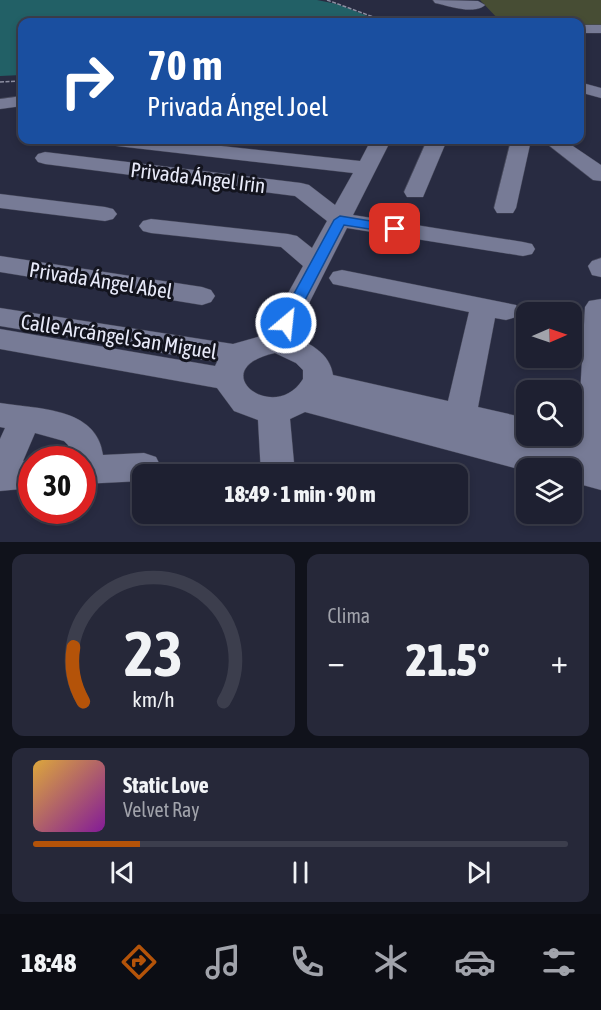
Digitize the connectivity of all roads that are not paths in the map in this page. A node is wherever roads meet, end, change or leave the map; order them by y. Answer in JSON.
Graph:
{"nodes":[{"id":1,"x":440,"y":0,"type":"edge"},
{"id":2,"x":479,"y":6,"type":"edge"},
{"id":3,"x":584,"y":29,"type":"edge"},
{"id":4,"x":601,"y":29,"type":"edge"},
{"id":5,"x":584,"y":88,"type":"edge"},
{"id":6,"x":601,"y":93,"type":"edge"},
{"id":7,"x":18,"y":102,"type":"edge"},
{"id":8,"x":0,"y":104,"type":"edge"},
{"id":9,"x":153,"y":144,"type":"edge"},
{"id":10,"x":379,"y":144,"type":"edge"},
{"id":11,"x":435,"y":144,"type":"edge"},
{"id":12,"x":520,"y":144,"type":"edge"},
{"id":13,"x":558,"y":144,"type":"edge"},
{"id":14,"x":45,"y":158,"type":"dead end"},
{"id":15,"x":366,"y":168,"type":"junction"},
{"id":16,"x":597,"y":168,"type":"edge"},
{"id":17,"x":415,"y":192,"type":"dead end"},
{"id":18,"x":0,"y":201,"type":"edge"},
{"id":19,"x":506,"y":208,"type":"dead end"},
{"id":20,"x":105,"y":214,"type":"dead end"},
{"id":21,"x":340,"y":220,"type":"junction"},
{"id":22,"x":151,"y":226,"type":"dead end"},
{"id":23,"x":523,"y":249,"type":"dead end"},
{"id":24,"x":0,"y":264,"type":"edge"},
{"id":25,"x":317,"y":265,"type":"junction"},
{"id":26,"x":342,"y":278,"type":"dead end"},
{"id":27,"x":202,"y":296,"type":"dead end"},
{"id":28,"x":599,"y":307,"type":"dead end"},
{"id":29,"x":0,"y":317,"type":"edge"},
{"id":30,"x":0,"y":339,"type":"edge"},
{"id":31,"x":275,"y":343,"type":"junction"},
{"id":32,"x":232,"y":367,"type":"junction"},
{"id":33,"x":298,"y":397,"type":"junction"},
{"id":34,"x":461,"y":415,"type":"junction"},
{"id":35,"x":12,"y":418,"type":"edge"},
{"id":36,"x":516,"y":429,"type":"edge"},
{"id":37,"x":85,"y":446,"type":"edge"},
{"id":38,"x":560,"y":446,"type":"edge"},
{"id":39,"x":587,"y":462,"type":"edge"},
{"id":40,"x":281,"y":464,"type":"edge"},
{"id":41,"x":132,"y":468,"type":"edge"},
{"id":42,"x":96,"y":469,"type":"edge"},
{"id":43,"x":18,"y":475,"type":"edge"},
{"id":44,"x":0,"y":476,"type":"edge"}],
"edges":[{"from":1,"to":2,"type":"street"},
{"from":3,"to":4,"type":"street"},
{"from":5,"to":6,"type":"street"},
{"from":7,"to":8,"type":"street"},
{"from":9,"to":15,"type":"street"},
{"from":10,"to":15,"type":"street"},
{"from":11,"to":17,"type":"street"},
{"from":12,"to":19,"type":"street"},
{"from":13,"to":16,"type":"street"},
{"from":14,"to":21,"type":"street","name":"Privada Ángel Irin"},
{"from":15,"to":21,"type":"street"},
{"from":18,"to":20,"type":"street"},
{"from":21,"to":23,"type":"street"},
{"from":21,"to":25,"type":"street"},
{"from":22,"to":25,"type":"street"},
{"from":24,"to":27,"type":"street","name":"Privada Ángel Abel"},
{"from":25,"to":31,"type":"street"},
{"from":26,"to":34,"type":"street"},
{"from":28,"to":39,"type":"street"},
{"from":29,"to":32,"type":"street","name":"Calle Arcángel San Miguel"},
{"from":30,"to":32,"type":"street","name":"Calle Arcángel San Miguel"},
{"from":31,"to":32,"type":"street"},
{"from":31,"to":33,"type":"street"},
{"from":32,"to":33,"type":"street"},
{"from":33,"to":34,"type":"street"},
{"from":33,"to":39,"type":"street"},
{"from":33,"to":40,"type":"street"},
{"from":34,"to":36,"type":"street"},
{"from":35,"to":37,"type":"street"},
{"from":35,"to":44,"type":"street"},
{"from":38,"to":39,"type":"street"},
{"from":41,"to":42,"type":"street"},
{"from":43,"to":44,"type":"street"}]}
